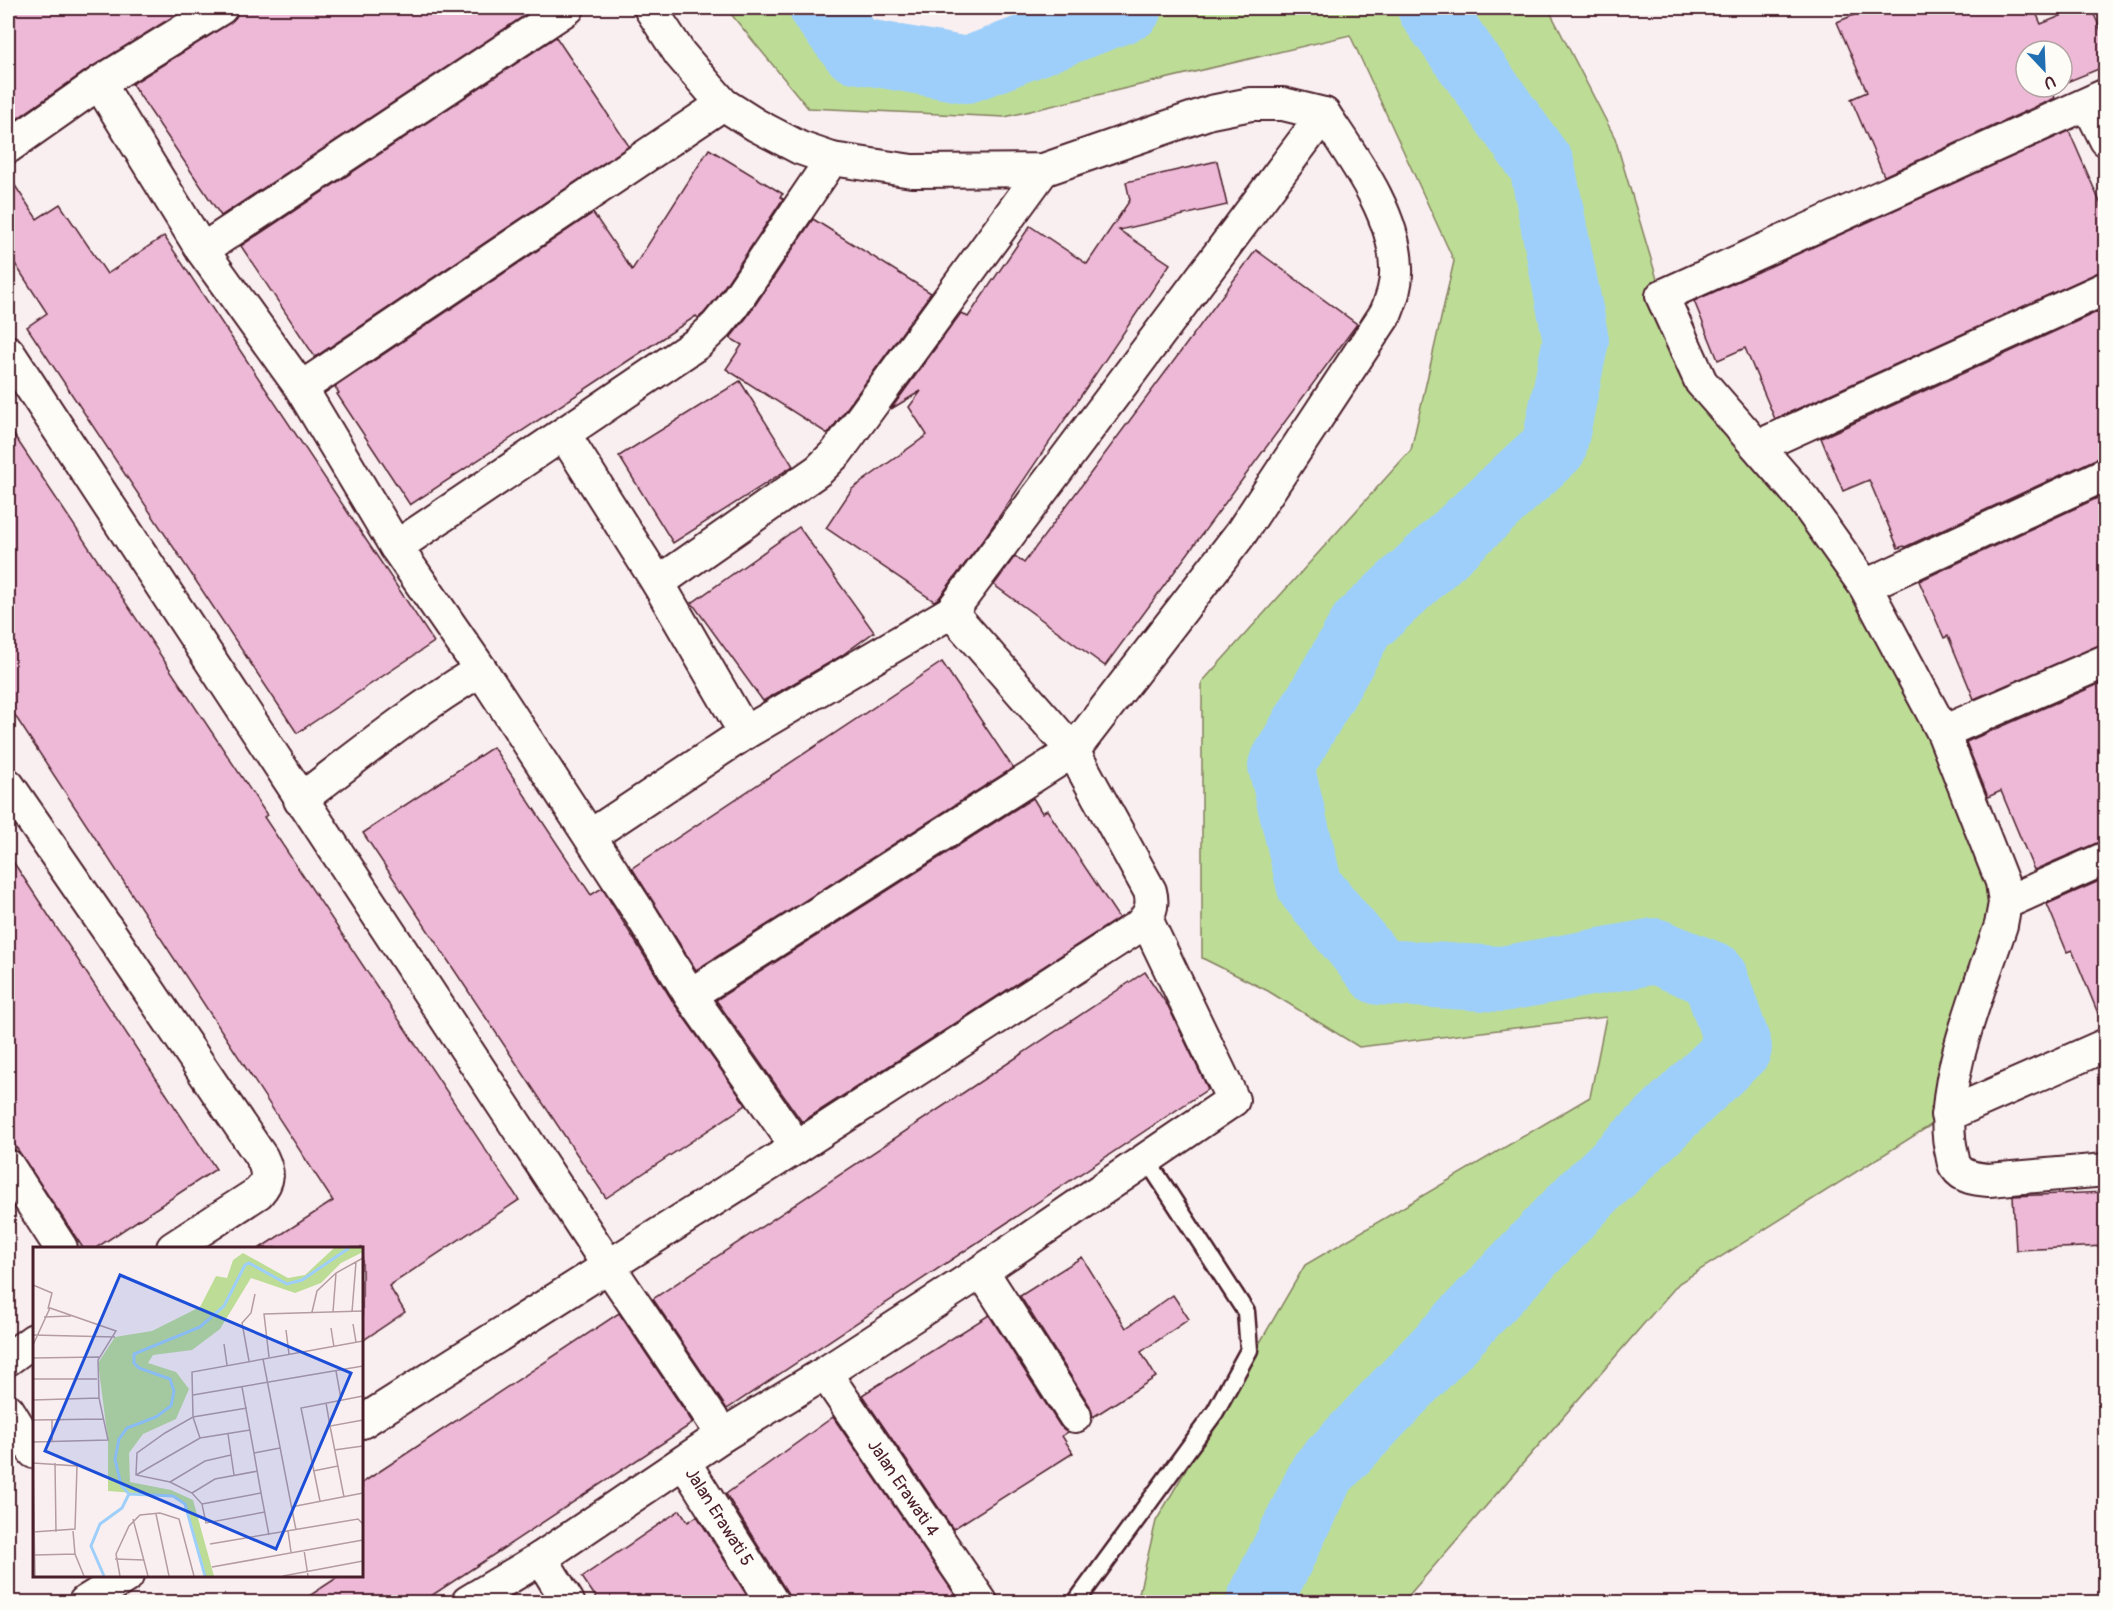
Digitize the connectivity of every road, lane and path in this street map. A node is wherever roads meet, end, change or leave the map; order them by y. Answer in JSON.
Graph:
{"nodes":[{"id":1,"x":221,"y":8,"type":"edge"},
{"id":2,"x":568,"y":8,"type":"edge"},
{"id":3,"x":650,"y":8,"type":"edge"},
{"id":4,"x":99,"y":83,"type":"junction"},
{"id":5,"x":2097,"y":100,"type":"edge"},
{"id":6,"x":723,"y":104,"type":"junction"},
{"id":7,"x":1324,"y":114,"type":"junction"},
{"id":8,"x":2106,"y":141,"type":"edge"},
{"id":9,"x":8,"y":147,"type":"edge"},
{"id":10,"x":832,"y":159,"type":"junction"},
{"id":11,"x":1042,"y":170,"type":"junction"},
{"id":12,"x":202,"y":250,"type":"junction"},
{"id":13,"x":2106,"y":288,"type":"edge"},
{"id":14,"x":13,"y":371,"type":"edge"},
{"id":15,"x":301,"y":388,"type":"junction"},
{"id":16,"x":564,"y":434,"type":"junction"},
{"id":17,"x":1759,"y":446,"type":"junction"},
{"id":18,"x":2106,"y":474,"type":"edge"},
{"id":19,"x":396,"y":547,"type":"junction"},
{"id":20,"x":658,"y":583,"type":"junction"},
{"id":21,"x":1865,"y":586,"type":"junction"},
{"id":22,"x":951,"y":612,"type":"junction"},
{"id":23,"x":2106,"y":661,"type":"edge"},
{"id":24,"x":481,"y":670,"type":"junction"},
{"id":25,"x":1943,"y":732,"type":"junction"},
{"id":26,"x":745,"y":733,"type":"junction"},
{"id":27,"x":1073,"y":751,"type":"junction"},
{"id":28,"x":8,"y":785,"type":"edge"},
{"id":29,"x":300,"y":800,"type":"junction"},
{"id":30,"x":590,"y":836,"type":"junction"},
{"id":31,"x":2106,"y":858,"type":"edge"},
{"id":32,"x":2005,"y":903,"type":"junction"},
{"id":33,"x":1146,"y":919,"type":"junction"},
{"id":34,"x":690,"y":995,"type":"junction"},
{"id":35,"x":2106,"y":1045,"type":"edge"},
{"id":36,"x":1947,"y":1115,"type":"junction"},
{"id":37,"x":797,"y":1148,"type":"junction"},
{"id":38,"x":1147,"y":1160,"type":"junction"},
{"id":39,"x":8,"y":1166,"type":"edge"},
{"id":40,"x":2106,"y":1170,"type":"edge"},
{"id":41,"x":60,"y":1247,"type":"edge"},
{"id":42,"x":175,"y":1247,"type":"edge"},
{"id":43,"x":608,"y":1265,"type":"junction"},
{"id":44,"x":982,"y":1271,"type":"junction"},
{"id":45,"x":33,"y":1341,"type":"edge"},
{"id":46,"x":8,"y":1359,"type":"edge"},
{"id":47,"x":825,"y":1373,"type":"junction"},
{"id":48,"x":8,"y":1410,"type":"edge"},
{"id":49,"x":1075,"y":1416,"type":"dead end"},
{"id":50,"x":363,"y":1421,"type":"edge"},
{"id":51,"x":723,"y":1435,"type":"junction"},
{"id":52,"x":33,"y":1450,"type":"edge"},
{"id":53,"x":684,"y":1462,"type":"junction"},
{"id":54,"x":541,"y":1557,"type":"junction"},
{"id":55,"x":120,"y":1577,"type":"edge"},
{"id":56,"x":86,"y":1602,"type":"edge"},
{"id":57,"x":468,"y":1602,"type":"edge"},
{"id":58,"x":568,"y":1602,"type":"edge"},
{"id":59,"x":772,"y":1602,"type":"edge"},
{"id":60,"x":981,"y":1602,"type":"edge"},
{"id":61,"x":1077,"y":1602,"type":"edge"}],
"edges":[{"from":1,"to":4,"type":"street"},
{"from":2,"to":12,"type":"street"},
{"from":3,"to":6,"type":"street"},
{"from":4,"to":9,"type":"street"},
{"from":4,"to":12,"type":"street"},
{"from":5,"to":8,"type":"street"},
{"from":5,"to":17,"type":"street"},
{"from":6,"to":10,"type":"street"},
{"from":6,"to":15,"type":"street"},
{"from":7,"to":11,"type":"street"},
{"from":7,"to":22,"type":"street"},
{"from":7,"to":27,"type":"street"},
{"from":10,"to":11,"type":"street"},
{"from":10,"to":16,"type":"street"},
{"from":11,"to":20,"type":"street"},
{"from":12,"to":15,"type":"street"},
{"from":13,"to":17,"type":"street"},
{"from":14,"to":29,"type":"street"},
{"from":15,"to":19,"type":"street"},
{"from":16,"to":19,"type":"street"},
{"from":16,"to":20,"type":"street"},
{"from":17,"to":21,"type":"street"},
{"from":18,"to":21,"type":"street"},
{"from":19,"to":24,"type":"street"},
{"from":20,"to":26,"type":"street"},
{"from":21,"to":25,"type":"street"},
{"from":22,"to":26,"type":"street"},
{"from":22,"to":27,"type":"street"},
{"from":23,"to":25,"type":"street"},
{"from":24,"to":29,"type":"street"},
{"from":24,"to":30,"type":"street"},
{"from":25,"to":32,"type":"street"},
{"from":26,"to":30,"type":"street"},
{"from":27,"to":33,"type":"street"},
{"from":27,"to":34,"type":"street"},
{"from":28,"to":42,"type":"street"},
{"from":29,"to":43,"type":"street"},
{"from":30,"to":34,"type":"street"},
{"from":31,"to":32,"type":"street"},
{"from":32,"to":36,"type":"street"},
{"from":33,"to":37,"type":"street"},
{"from":33,"to":38,"type":"street"},
{"from":34,"to":37,"type":"street"},
{"from":35,"to":36,"type":"street"},
{"from":36,"to":40,"type":"street"},
{"from":37,"to":43,"type":"street"},
{"from":38,"to":44,"type":"street"},
{"from":38,"to":61,"type":"lane"},
{"from":39,"to":41,"type":"street"},
{"from":43,"to":50,"type":"street"},
{"from":43,"to":51,"type":"street"},
{"from":44,"to":47,"type":"street"},
{"from":44,"to":49,"type":"street"},
{"from":45,"to":46,"type":"street"},
{"from":47,"to":51,"type":"street"},
{"from":47,"to":60,"type":"street","name":"Jalan Erawati 4"},
{"from":48,"to":52,"type":"street"},
{"from":51,"to":53,"type":"street"},
{"from":53,"to":54,"type":"street"},
{"from":53,"to":59,"type":"street","name":"Jalan Erawati 5"},
{"from":54,"to":57,"type":"street"},
{"from":54,"to":58,"type":"street"},
{"from":55,"to":56,"type":"street"}]}
